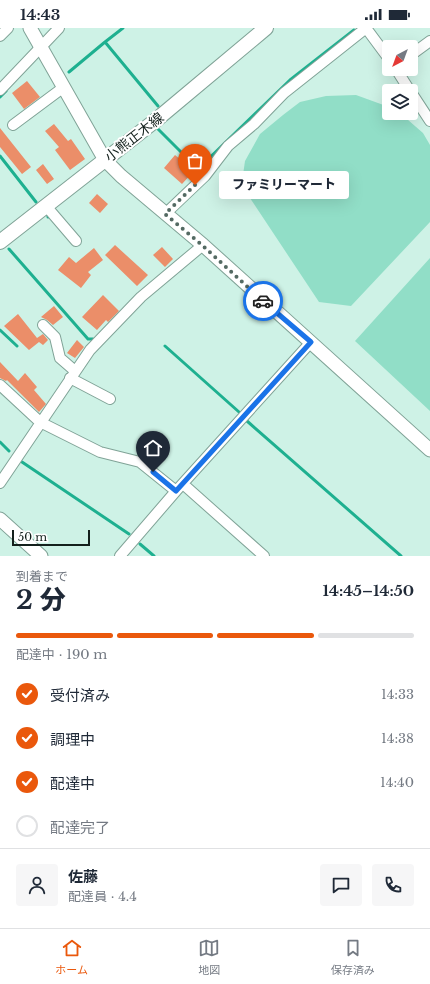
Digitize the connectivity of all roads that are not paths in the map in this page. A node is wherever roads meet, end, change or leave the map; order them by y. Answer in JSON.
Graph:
{"nodes":[{"id":1,"x":8,"y":28,"type":"edge"},
{"id":2,"x":30,"y":28,"type":"edge"},
{"id":3,"x":59,"y":28,"type":"edge"},
{"id":4,"x":266,"y":28,"type":"edge"},
{"id":5,"x":366,"y":28,"type":"edge"},
{"id":6,"x":0,"y":36,"type":"edge"},
{"id":7,"x":430,"y":41,"type":"edge"},
{"id":8,"x":41,"y":46,"type":"junction"},
{"id":9,"x":382,"y":50,"type":"edge"},
{"id":10,"x":418,"y":50,"type":"edge"},
{"id":11,"x":64,"y":87,"type":"junction"},
{"id":12,"x":0,"y":90,"type":"edge"},
{"id":13,"x":418,"y":103,"type":"edge"},
{"id":14,"x":430,"y":121,"type":"edge"},
{"id":15,"x":13,"y":125,"type":"dead end"},
{"id":16,"x":105,"y":160,"type":"junction"},
{"id":17,"x":46,"y":206,"type":"junction"},
{"id":18,"x":165,"y":214,"type":"junction"},
{"id":19,"x":76,"y":241,"type":"dead end"},
{"id":20,"x":0,"y":242,"type":"edge"},
{"id":21,"x":202,"y":245,"type":"junction"},
{"id":22,"x":43,"y":325,"type":"dead end"},
{"id":23,"x":311,"y":342,"type":"junction"},
{"id":24,"x":72,"y":374,"type":"junction"},
{"id":25,"x":0,"y":385,"type":"edge"},
{"id":26,"x":110,"y":399,"type":"dead end"},
{"id":27,"x":40,"y":422,"type":"junction"},
{"id":28,"x":430,"y":450,"type":"edge"},
{"id":29,"x":0,"y":483,"type":"edge"},
{"id":30,"x":179,"y":488,"type":"junction"},
{"id":31,"x":0,"y":519,"type":"edge"},
{"id":32,"x":41,"y":556,"type":"edge"},
{"id":33,"x":120,"y":556,"type":"edge"},
{"id":34,"x":264,"y":556,"type":"edge"}],
"edges":[{"from":1,"to":6,"type":"street"},
{"from":2,"to":8,"type":"street"},
{"from":3,"to":8,"type":"street"},
{"from":4,"to":16,"type":"main road","name":"小熊正木線"},
{"from":5,"to":9,"type":"street"},
{"from":5,"to":18,"type":"street"},
{"from":7,"to":10,"type":"street"},
{"from":8,"to":11,"type":"street"},
{"from":8,"to":12,"type":"street"},
{"from":11,"to":15,"type":"street"},
{"from":11,"to":16,"type":"street"},
{"from":13,"to":14,"type":"street"},
{"from":16,"to":17,"type":"main road","name":"小熊正木線"},
{"from":16,"to":18,"type":"street"},
{"from":17,"to":19,"type":"street"},
{"from":17,"to":20,"type":"main road","name":"小熊正木線"},
{"from":18,"to":21,"type":"street"},
{"from":21,"to":23,"type":"street"},
{"from":21,"to":24,"type":"street"},
{"from":22,"to":24,"type":"street"},
{"from":23,"to":28,"type":"street"},
{"from":23,"to":30,"type":"street"},
{"from":24,"to":26,"type":"street"},
{"from":24,"to":27,"type":"street"},
{"from":25,"to":27,"type":"street"},
{"from":27,"to":29,"type":"street"},
{"from":27,"to":30,"type":"street"},
{"from":30,"to":33,"type":"street"},
{"from":30,"to":34,"type":"street"},
{"from":31,"to":32,"type":"street"}]}
